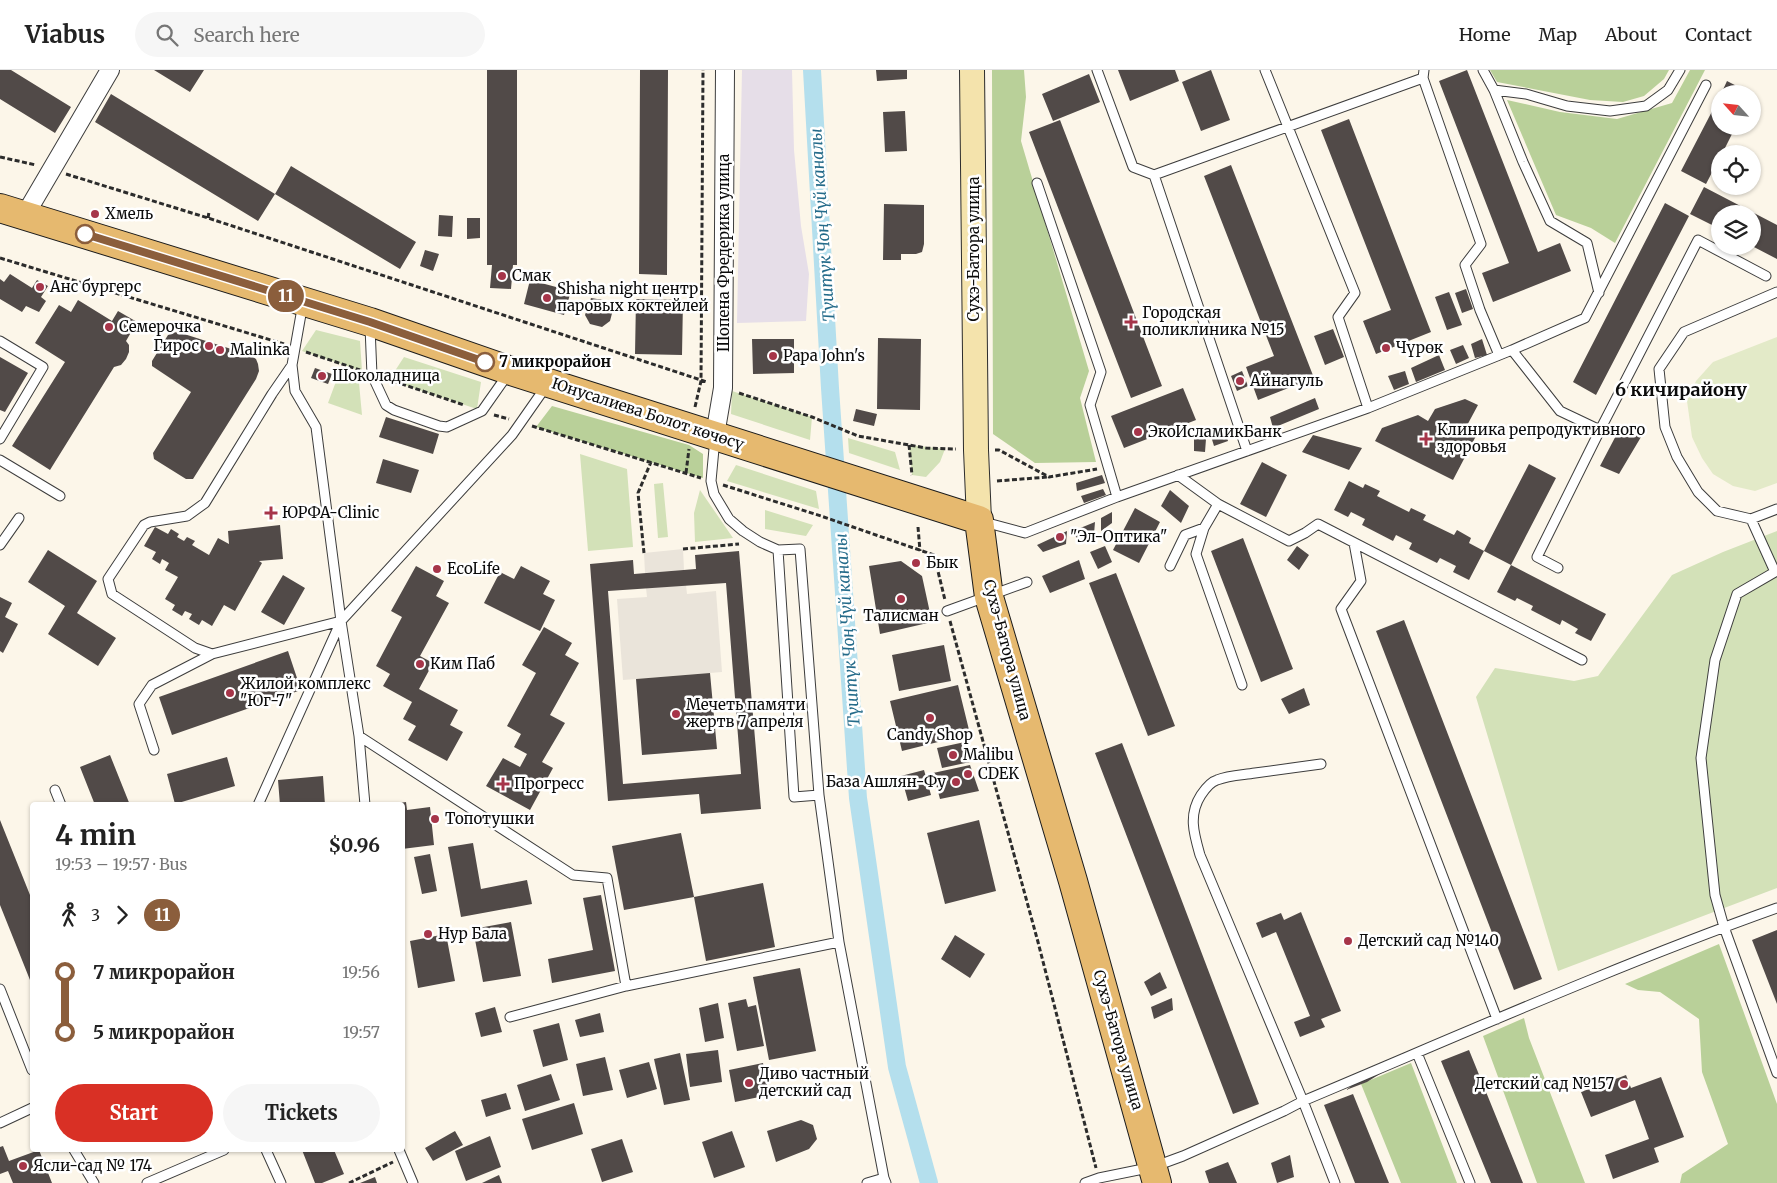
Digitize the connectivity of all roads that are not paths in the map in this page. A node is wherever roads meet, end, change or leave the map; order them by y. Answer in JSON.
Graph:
{"nodes":[{"id":1,"x":110,"y":70,"type":"edge"},
{"id":2,"x":725,"y":70,"type":"edge"},
{"id":3,"x":972,"y":70,"type":"edge"},
{"id":4,"x":1097,"y":70,"type":"edge"},
{"id":5,"x":1264,"y":70,"type":"edge"},
{"id":6,"x":1483,"y":70,"type":"edge"},
{"id":7,"x":1680,"y":70,"type":"edge"},
{"id":8,"x":1423,"y":74,"type":"edge"},
{"id":9,"x":1706,"y":84,"type":"dead end"},
{"id":10,"x":1494,"y":90,"type":"junction"},
{"id":11,"x":1288,"y":126,"type":"junction"},
{"id":12,"x":1154,"y":175,"type":"junction"},
{"id":13,"x":1037,"y":182,"type":"dead end"},
{"id":14,"x":12,"y":212,"type":"edge"},
{"id":15,"x":1766,"y":276,"type":"dead end"},
{"id":16,"x":1777,"y":292,"type":"edge"},
{"id":17,"x":1599,"y":293,"type":"junction"},
{"id":18,"x":303,"y":301,"type":"junction"},
{"id":19,"x":370,"y":322,"type":"junction"},
{"id":20,"x":0,"y":341,"type":"edge"},
{"id":21,"x":1512,"y":350,"type":"junction"},
{"id":22,"x":1499,"y":355,"type":"junction"},
{"id":23,"x":292,"y":365,"type":"junction"},
{"id":24,"x":511,"y":371,"type":"junction"},
{"id":25,"x":549,"y":383,"type":"junction"},
{"id":26,"x":1368,"y":408,"type":"junction"},
{"id":27,"x":1600,"y":430,"type":"junction"},
{"id":28,"x":715,"y":435,"type":"junction"},
{"id":29,"x":0,"y":439,"type":"edge"},
{"id":30,"x":1247,"y":451,"type":"junction"},
{"id":31,"x":0,"y":460,"type":"edge"},
{"id":32,"x":1178,"y":475,"type":"junction"},
{"id":33,"x":60,"y":496,"type":"dead end"},
{"id":34,"x":1117,"y":497,"type":"junction"},
{"id":35,"x":1218,"y":504,"type":"junction"},
{"id":36,"x":1777,"y":509,"type":"edge"},
{"id":37,"x":19,"y":518,"type":"dead end"},
{"id":38,"x":1751,"y":518,"type":"junction"},
{"id":39,"x":979,"y":520,"type":"junction"},
{"id":40,"x":1204,"y":528,"type":"junction"},
{"id":41,"x":1354,"y":543,"type":"junction"},
{"id":42,"x":0,"y":545,"type":"edge"},
{"id":43,"x":778,"y":550,"type":"junction"},
{"id":44,"x":1170,"y":566,"type":"dead end"},
{"id":45,"x":1558,"y":568,"type":"dead end"},
{"id":46,"x":1776,"y":573,"type":"edge"},
{"id":47,"x":1027,"y":582,"type":"dead end"},
{"id":48,"x":989,"y":597,"type":"junction"},
{"id":49,"x":947,"y":611,"type":"road end"},
{"id":50,"x":342,"y":621,"type":"junction"},
{"id":51,"x":212,"y":654,"type":"junction"},
{"id":52,"x":1582,"y":660,"type":"dead end"},
{"id":53,"x":1242,"y":685,"type":"dead end"},
{"id":54,"x":359,"y":736,"type":"junction"},
{"id":55,"x":154,"y":750,"type":"dead end"},
{"id":56,"x":1321,"y":764,"type":"dead end"},
{"id":57,"x":55,"y":790,"type":"dead end"},
{"id":58,"x":819,"y":795,"type":"junction"},
{"id":59,"x":60,"y":802,"type":"edge"},
{"id":60,"x":259,"y":802,"type":"edge"},
{"id":61,"x":365,"y":802,"type":"edge"},
{"id":62,"x":1777,"y":908,"type":"edge"},
{"id":63,"x":1724,"y":927,"type":"junction"},
{"id":64,"x":839,"y":942,"type":"junction"},
{"id":65,"x":626,"y":986,"type":"junction"},
{"id":66,"x":0,"y":989,"type":"edge"},
{"id":67,"x":510,"y":1017,"type":"dead end"},
{"id":68,"x":1496,"y":1019,"type":"junction"},
{"id":69,"x":1418,"y":1053,"type":"junction"},
{"id":70,"x":30,"y":1065,"type":"edge"},
{"id":71,"x":1777,"y":1073,"type":"edge"},
{"id":72,"x":1303,"y":1100,"type":"junction"},
{"id":73,"x":30,"y":1109,"type":"edge"},
{"id":74,"x":0,"y":1123,"type":"edge"},
{"id":75,"x":75,"y":1152,"type":"edge"},
{"id":76,"x":219,"y":1152,"type":"edge"},
{"id":77,"x":267,"y":1152,"type":"edge"},
{"id":78,"x":401,"y":1154,"type":"edge"},
{"id":79,"x":1155,"y":1175,"type":"edge"},
{"id":80,"x":885,"y":1180,"type":"edge"},
{"id":81,"x":94,"y":1183,"type":"edge"},
{"id":82,"x":147,"y":1183,"type":"edge"},
{"id":83,"x":281,"y":1183,"type":"edge"},
{"id":84,"x":413,"y":1183,"type":"edge"},
{"id":85,"x":867,"y":1183,"type":"edge"},
{"id":86,"x":1085,"y":1183,"type":"edge"},
{"id":87,"x":1335,"y":1183,"type":"edge"},
{"id":88,"x":1470,"y":1183,"type":"edge"}],
"edges":[{"from":1,"to":14,"type":"street"},
{"from":2,"to":28,"type":"street","name":"Шопена Фредерика улица"},
{"from":3,"to":39,"type":"main road","name":"Сухэ-Батора улица"},
{"from":4,"to":12,"type":"lane"},
{"from":5,"to":11,"type":"lane"},
{"from":6,"to":10,"type":"lane"},
{"from":7,"to":10,"type":"lane"},
{"from":8,"to":11,"type":"lane"},
{"from":8,"to":22,"type":"lane"},
{"from":9,"to":17,"type":"lane"},
{"from":10,"to":17,"type":"lane"},
{"from":11,"to":12,"type":"lane"},
{"from":11,"to":26,"type":"lane"},
{"from":12,"to":30,"type":"lane"},
{"from":13,"to":34,"type":"lane"},
{"from":14,"to":18,"type":"main road","name":"Юнусалиева Болот көчөсү"},
{"from":15,"to":27,"type":"lane"},
{"from":16,"to":38,"type":"lane"},
{"from":17,"to":21,"type":"lane"},
{"from":18,"to":19,"type":"main road","name":"Юнусалиева Болот көчөсү"},
{"from":18,"to":23,"type":"lane"},
{"from":19,"to":24,"type":"main road","name":"Юнусалиева Болот көчөсү"},
{"from":19,"to":24,"type":"lane"},
{"from":20,"to":29,"type":"lane"},
{"from":21,"to":22,"type":"lane"},
{"from":21,"to":27,"type":"lane"},
{"from":22,"to":26,"type":"lane"},
{"from":23,"to":50,"type":"lane"},
{"from":23,"to":51,"type":"lane"},
{"from":24,"to":25,"type":"main road","name":"Юнусалиева Болот көчөсү"},
{"from":25,"to":28,"type":"main road","name":"Юнусалиева Болот көчөсү"},
{"from":25,"to":50,"type":"lane"},
{"from":26,"to":30,"type":"lane"},
{"from":27,"to":45,"type":"lane"},
{"from":28,"to":39,"type":"main road","name":"Юнусалиева Болот көчөсү"},
{"from":28,"to":43,"type":"lane"},
{"from":30,"to":32,"type":"lane"},
{"from":31,"to":33,"type":"lane"},
{"from":32,"to":34,"type":"lane"},
{"from":32,"to":35,"type":"lane"},
{"from":34,"to":39,"type":"lane"},
{"from":35,"to":40,"type":"lane"},
{"from":35,"to":41,"type":"lane"},
{"from":36,"to":38,"type":"lane"},
{"from":37,"to":42,"type":"lane"},
{"from":38,"to":46,"type":"lane"},
{"from":39,"to":48,"type":"main road","name":"Сухэ-Батора улица"},
{"from":40,"to":44,"type":"lane"},
{"from":40,"to":53,"type":"lane"},
{"from":41,"to":52,"type":"lane"},
{"from":41,"to":68,"type":"lane"},
{"from":43,"to":58,"type":"lane"},
{"from":43,"to":58,"type":"lane"},
{"from":46,"to":63,"type":"lane"},
{"from":47,"to":48,"type":"lane"},
{"from":48,"to":49,"type":"lane"},
{"from":48,"to":79,"type":"main road","name":"Сухэ-Батора улица"},
{"from":50,"to":51,"type":"lane"},
{"from":50,"to":54,"type":"lane"},
{"from":50,"to":60,"type":"lane"},
{"from":51,"to":55,"type":"lane"},
{"from":54,"to":61,"type":"lane"},
{"from":54,"to":65,"type":"lane"},
{"from":56,"to":72,"type":"lane"},
{"from":57,"to":59,"type":"lane"},
{"from":58,"to":64,"type":"lane"},
{"from":62,"to":63,"type":"lane"},
{"from":63,"to":68,"type":"lane"},
{"from":63,"to":71,"type":"lane"},
{"from":64,"to":65,"type":"lane"},
{"from":64,"to":80,"type":"lane"},
{"from":65,"to":67,"type":"lane"},
{"from":66,"to":70,"type":"lane"},
{"from":68,"to":69,"type":"lane"},
{"from":69,"to":72,"type":"lane"},
{"from":69,"to":88,"type":"lane"},
{"from":72,"to":79,"type":"lane"},
{"from":72,"to":87,"type":"lane"},
{"from":73,"to":74,"type":"lane"},
{"from":75,"to":81,"type":"lane"},
{"from":76,"to":82,"type":"lane"},
{"from":77,"to":83,"type":"lane"},
{"from":78,"to":84,"type":"lane"},
{"from":79,"to":86,"type":"lane"},
{"from":80,"to":85,"type":"lane"}]}
